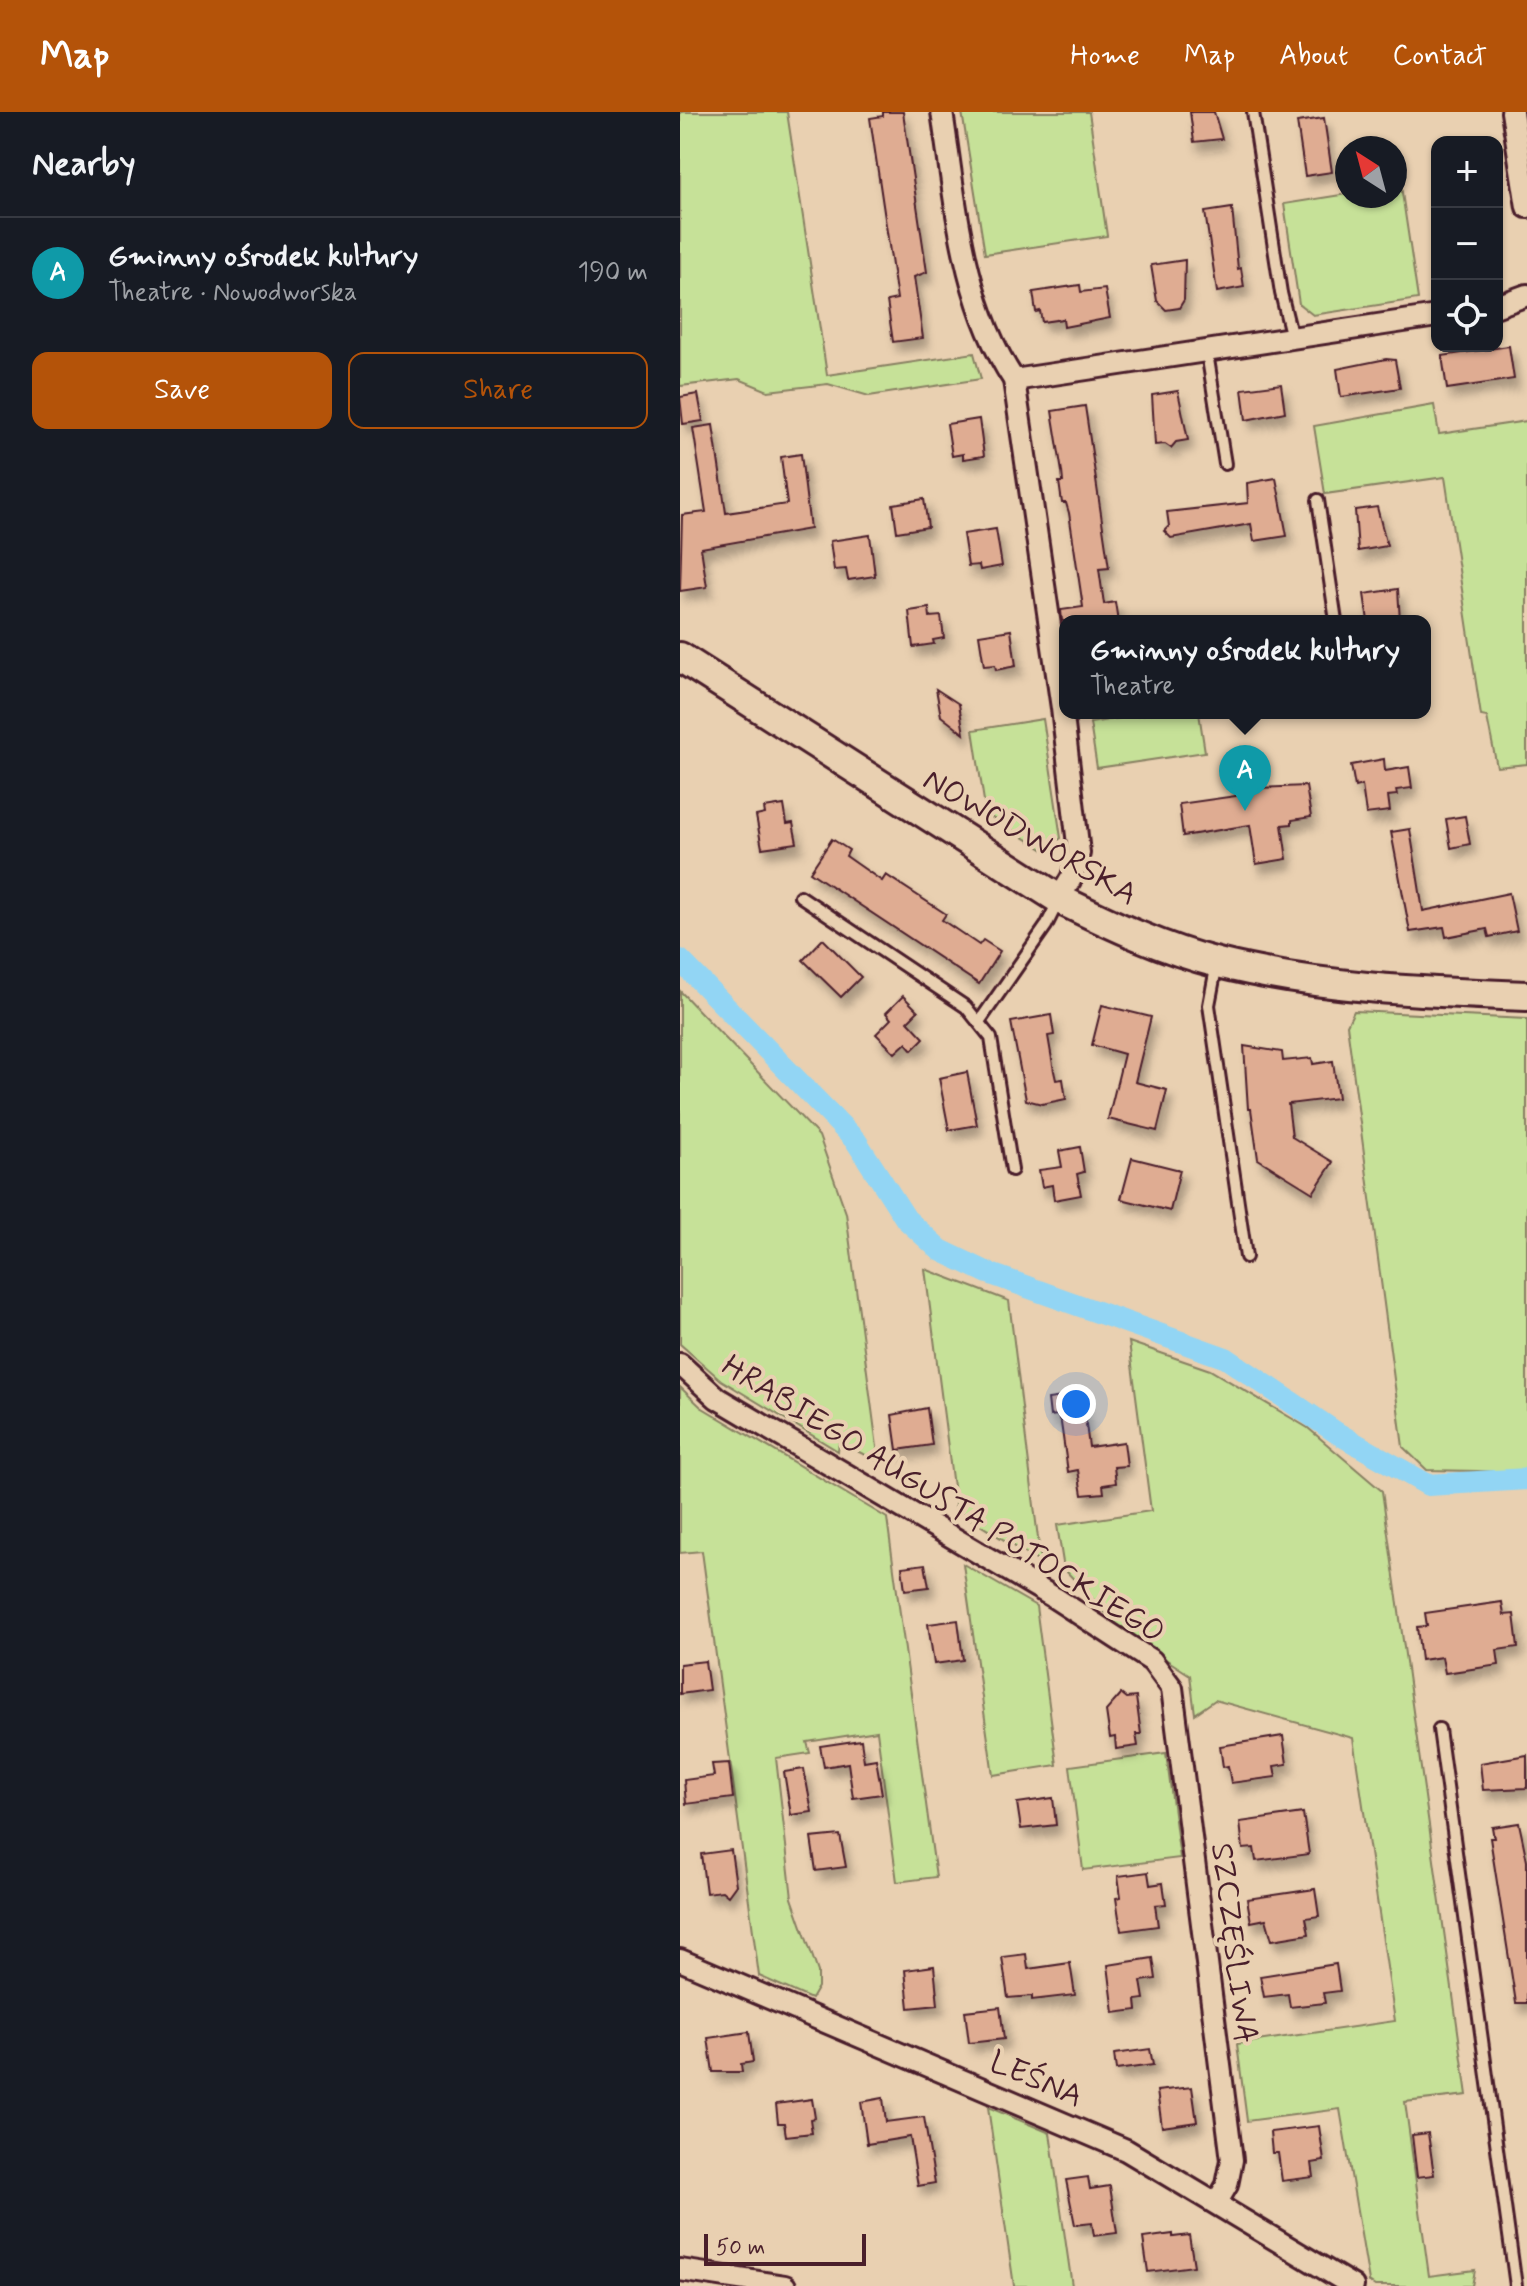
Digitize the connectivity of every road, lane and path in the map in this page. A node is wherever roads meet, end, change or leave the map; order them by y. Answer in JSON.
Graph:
{"nodes":[{"id":1,"x":942,"y":112,"type":"edge"},
{"id":2,"x":1253,"y":112,"type":"edge"},
{"id":3,"x":1512,"y":112,"type":"edge"},
{"id":4,"x":1527,"y":207,"type":"edge"},
{"id":5,"x":1527,"y":295,"type":"edge"},
{"id":6,"x":1503,"y":304,"type":"edge"},
{"id":7,"x":1431,"y":317,"type":"edge"},
{"id":8,"x":1293,"y":340,"type":"junction"},
{"id":9,"x":1207,"y":353,"type":"junction"},
{"id":10,"x":1014,"y":380,"type":"junction"},
{"id":11,"x":1225,"y":464,"type":"dead end"},
{"id":12,"x":1318,"y":500,"type":"dead end"},
{"id":13,"x":1335,"y":615,"type":"edge"},
{"id":14,"x":680,"y":657,"type":"edge"},
{"id":15,"x":1059,"y":675,"type":"edge"},
{"id":16,"x":1065,"y":719,"type":"edge"},
{"id":17,"x":800,"y":896,"type":"dead end"},
{"id":18,"x":1059,"y":899,"type":"junction"},
{"id":19,"x":1217,"y":963,"type":"junction"},
{"id":20,"x":1527,"y":996,"type":"edge"},
{"id":21,"x":979,"y":1022,"type":"junction"},
{"id":22,"x":1012,"y":1170,"type":"dead end"},
{"id":23,"x":1246,"y":1257,"type":"dead end"},
{"id":24,"x":680,"y":1364,"type":"edge"},
{"id":25,"x":1172,"y":1688,"type":"joint"},
{"id":26,"x":1439,"y":1729,"type":"dead end"},
{"id":27,"x":680,"y":1960,"type":"edge"},
{"id":28,"x":1217,"y":2202,"type":"junction"},
{"id":29,"x":680,"y":2270,"type":"edge"},
{"id":30,"x":785,"y":2286,"type":"edge"},
{"id":31,"x":1353,"y":2286,"type":"edge"},
{"id":32,"x":1516,"y":2286,"type":"edge"}],
"edges":[{"from":1,"to":10,"type":"street"},
{"from":2,"to":8,"type":"lane"},
{"from":3,"to":4,"type":"street"},
{"from":5,"to":6,"type":"street"},
{"from":7,"to":8,"type":"street"},
{"from":8,"to":9,"type":"street"},
{"from":9,"to":10,"type":"street"},
{"from":9,"to":11,"type":"lane"},
{"from":10,"to":15,"type":"street"},
{"from":12,"to":13,"type":"lane"},
{"from":14,"to":18,"type":"main road","name":"NOWODWORSKA"},
{"from":16,"to":18,"type":"street"},
{"from":17,"to":21,"type":"lane"},
{"from":18,"to":19,"type":"main road","name":"NOWODWORSKA"},
{"from":18,"to":21,"type":"lane"},
{"from":19,"to":20,"type":"main road","name":"NOWODWORSKA"},
{"from":19,"to":23,"type":"lane"},
{"from":21,"to":22,"type":"lane"},
{"from":24,"to":25,"type":"street","name":"HRABIEGO AUGUSTA POTOCKIEGO"},
{"from":25,"to":28,"type":"street","name":"SZCZĘŚLIWA"},
{"from":26,"to":32,"type":"lane"},
{"from":27,"to":28,"type":"street","name":"LEŚNA"},
{"from":28,"to":31,"type":"street","name":"LEŚNA"},
{"from":29,"to":30,"type":"street"}]}
